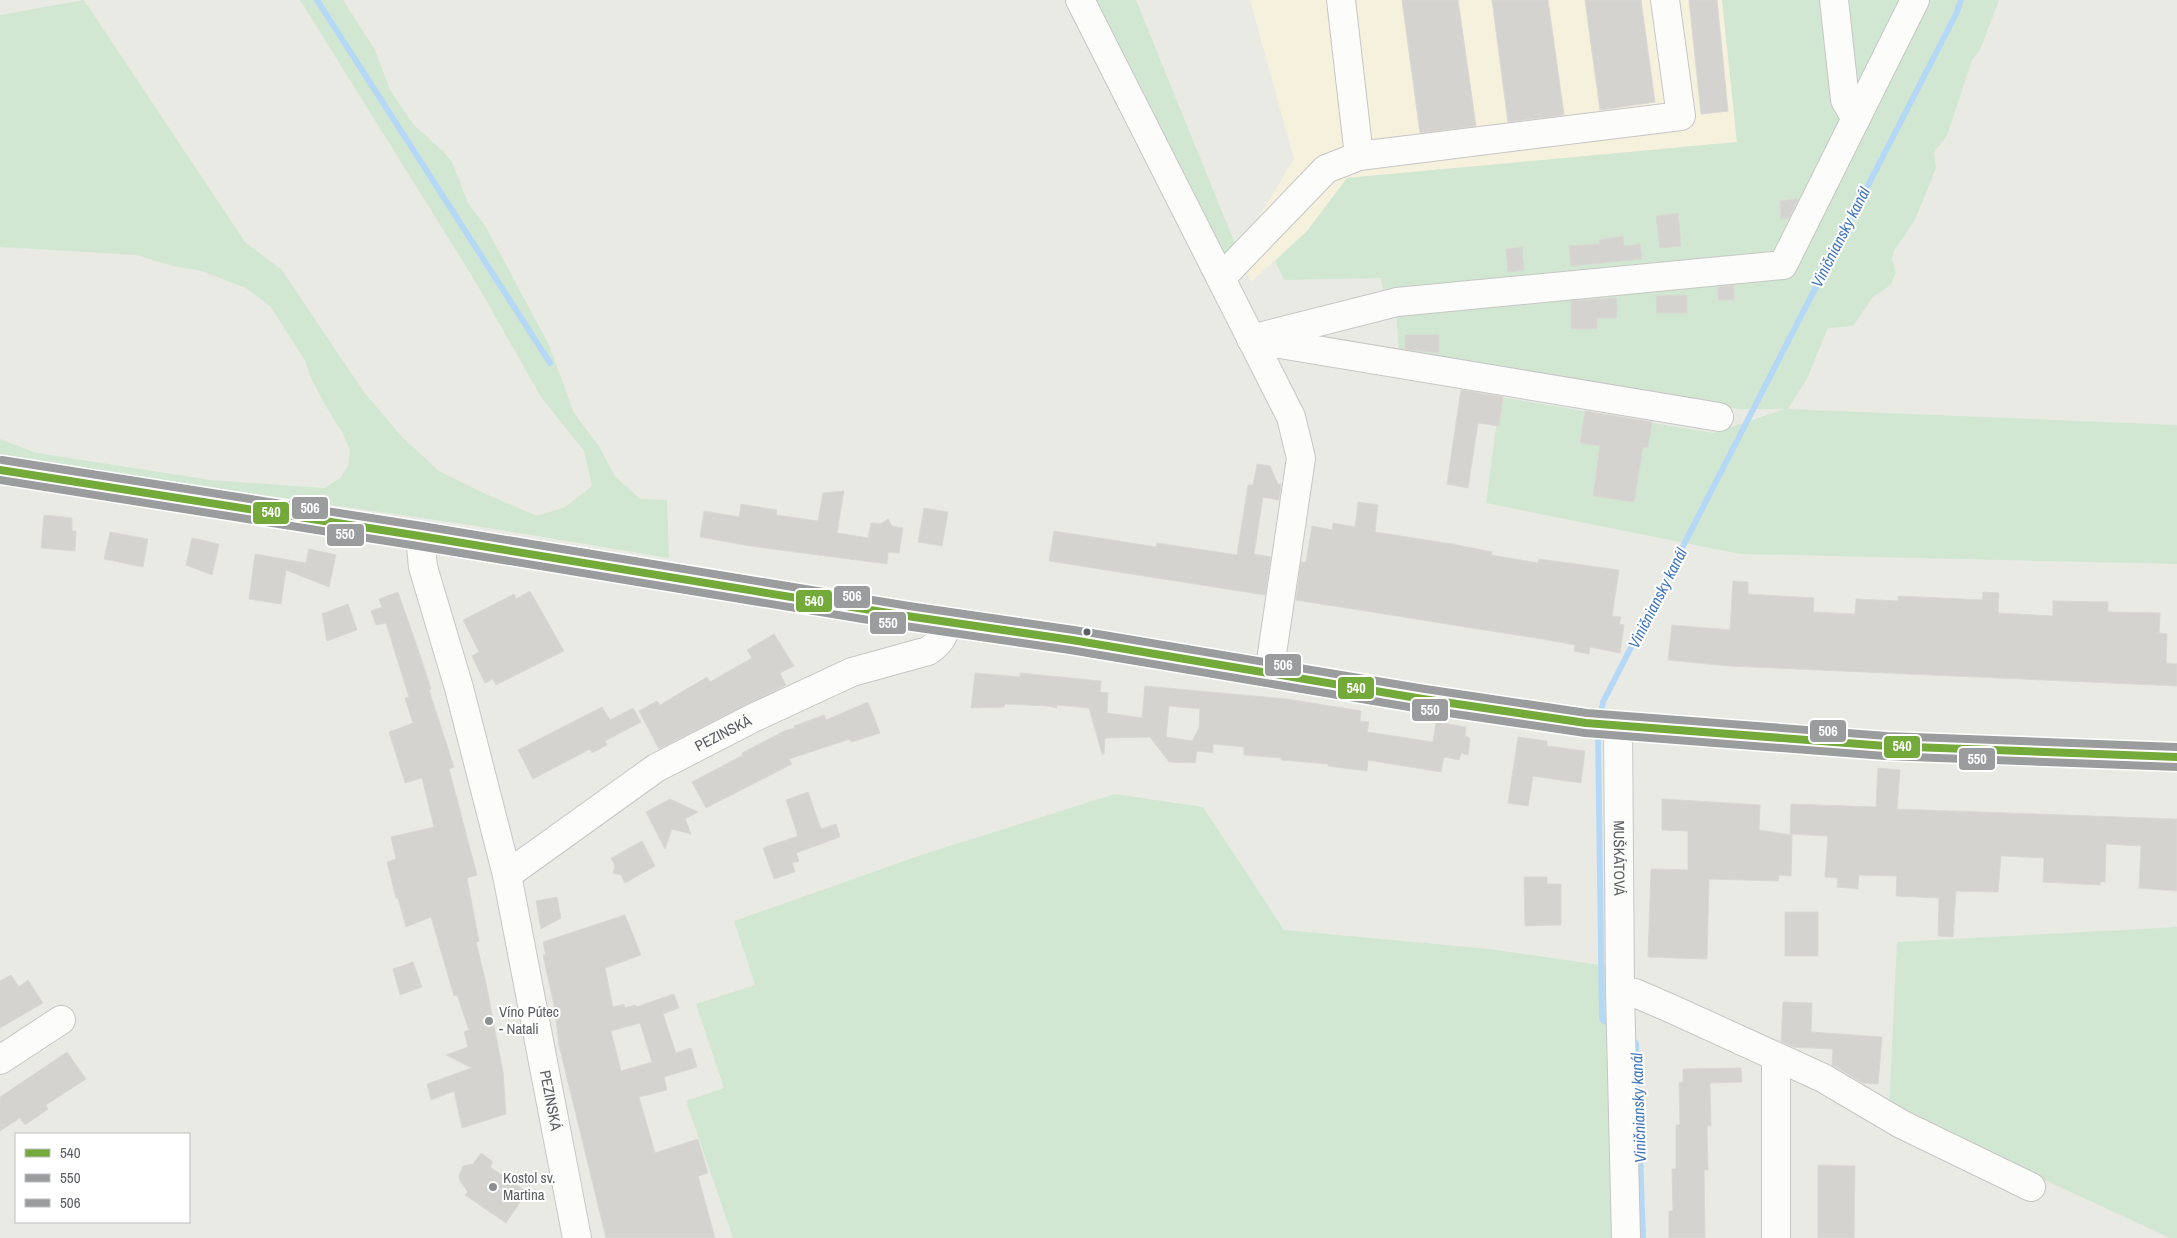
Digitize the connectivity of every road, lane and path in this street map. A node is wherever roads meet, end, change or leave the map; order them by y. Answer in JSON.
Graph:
{"nodes":[{"id":1,"x":1080,"y":0,"type":"edge"},
{"id":2,"x":1341,"y":0,"type":"edge"},
{"id":3,"x":1665,"y":0,"type":"edge"},
{"id":4,"x":1834,"y":0,"type":"edge"},
{"id":5,"x":1916,"y":0,"type":"edge"},
{"id":6,"x":1856,"y":119,"type":"junction"},
{"id":7,"x":1359,"y":156,"type":"junction"},
{"id":8,"x":1221,"y":278,"type":"junction"},
{"id":9,"x":1251,"y":339,"type":"junction"},
{"id":10,"x":1719,"y":418,"type":"dead end"},
{"id":11,"x":0,"y":470,"type":"edge"},
{"id":12,"x":420,"y":536,"type":"junction"},
{"id":13,"x":948,"y":622,"type":"junction"},
{"id":14,"x":1269,"y":674,"type":"junction"},
{"id":15,"x":1603,"y":724,"type":"junction"},
{"id":16,"x":2177,"y":757,"type":"edge"},
{"id":17,"x":507,"y":875,"type":"junction"},
{"id":18,"x":1620,"y":991,"type":"junction"},
{"id":19,"x":61,"y":1020,"type":"dead end"},
{"id":20,"x":1776,"y":1058,"type":"junction"},
{"id":21,"x":0,"y":1060,"type":"edge"},
{"id":22,"x":2031,"y":1188,"type":"dead end"},
{"id":23,"x":577,"y":1238,"type":"edge"},
{"id":24,"x":1626,"y":1238,"type":"edge"},
{"id":25,"x":1776,"y":1238,"type":"edge"}],
"edges":[{"from":1,"to":8,"type":"street"},
{"from":2,"to":7,"type":"street"},
{"from":3,"to":7,"type":"street"},
{"from":4,"to":6,"type":"street"},
{"from":5,"to":6,"type":"street"},
{"from":6,"to":9,"type":"street"},
{"from":7,"to":8,"type":"street"},
{"from":8,"to":9,"type":"street"},
{"from":9,"to":10,"type":"street"},
{"from":9,"to":14,"type":"street"},
{"from":11,"to":12,"type":"main road"},
{"from":12,"to":13,"type":"main road"},
{"from":12,"to":17,"type":"street","name":"PEZINSKÁ"},
{"from":13,"to":14,"type":"main road"},
{"from":13,"to":17,"type":"street","name":"PEZINSKÁ"},
{"from":14,"to":15,"type":"main road"},
{"from":15,"to":16,"type":"main road"},
{"from":15,"to":18,"type":"street","name":"MUŠKÁTOVÁ"},
{"from":17,"to":23,"type":"street","name":"PEZINSKÁ"},
{"from":18,"to":20,"type":"street"},
{"from":18,"to":24,"type":"street","name":"MUŠKÁTOVÁ"},
{"from":19,"to":21,"type":"street"},
{"from":20,"to":22,"type":"street"},
{"from":20,"to":25,"type":"street"}]}
